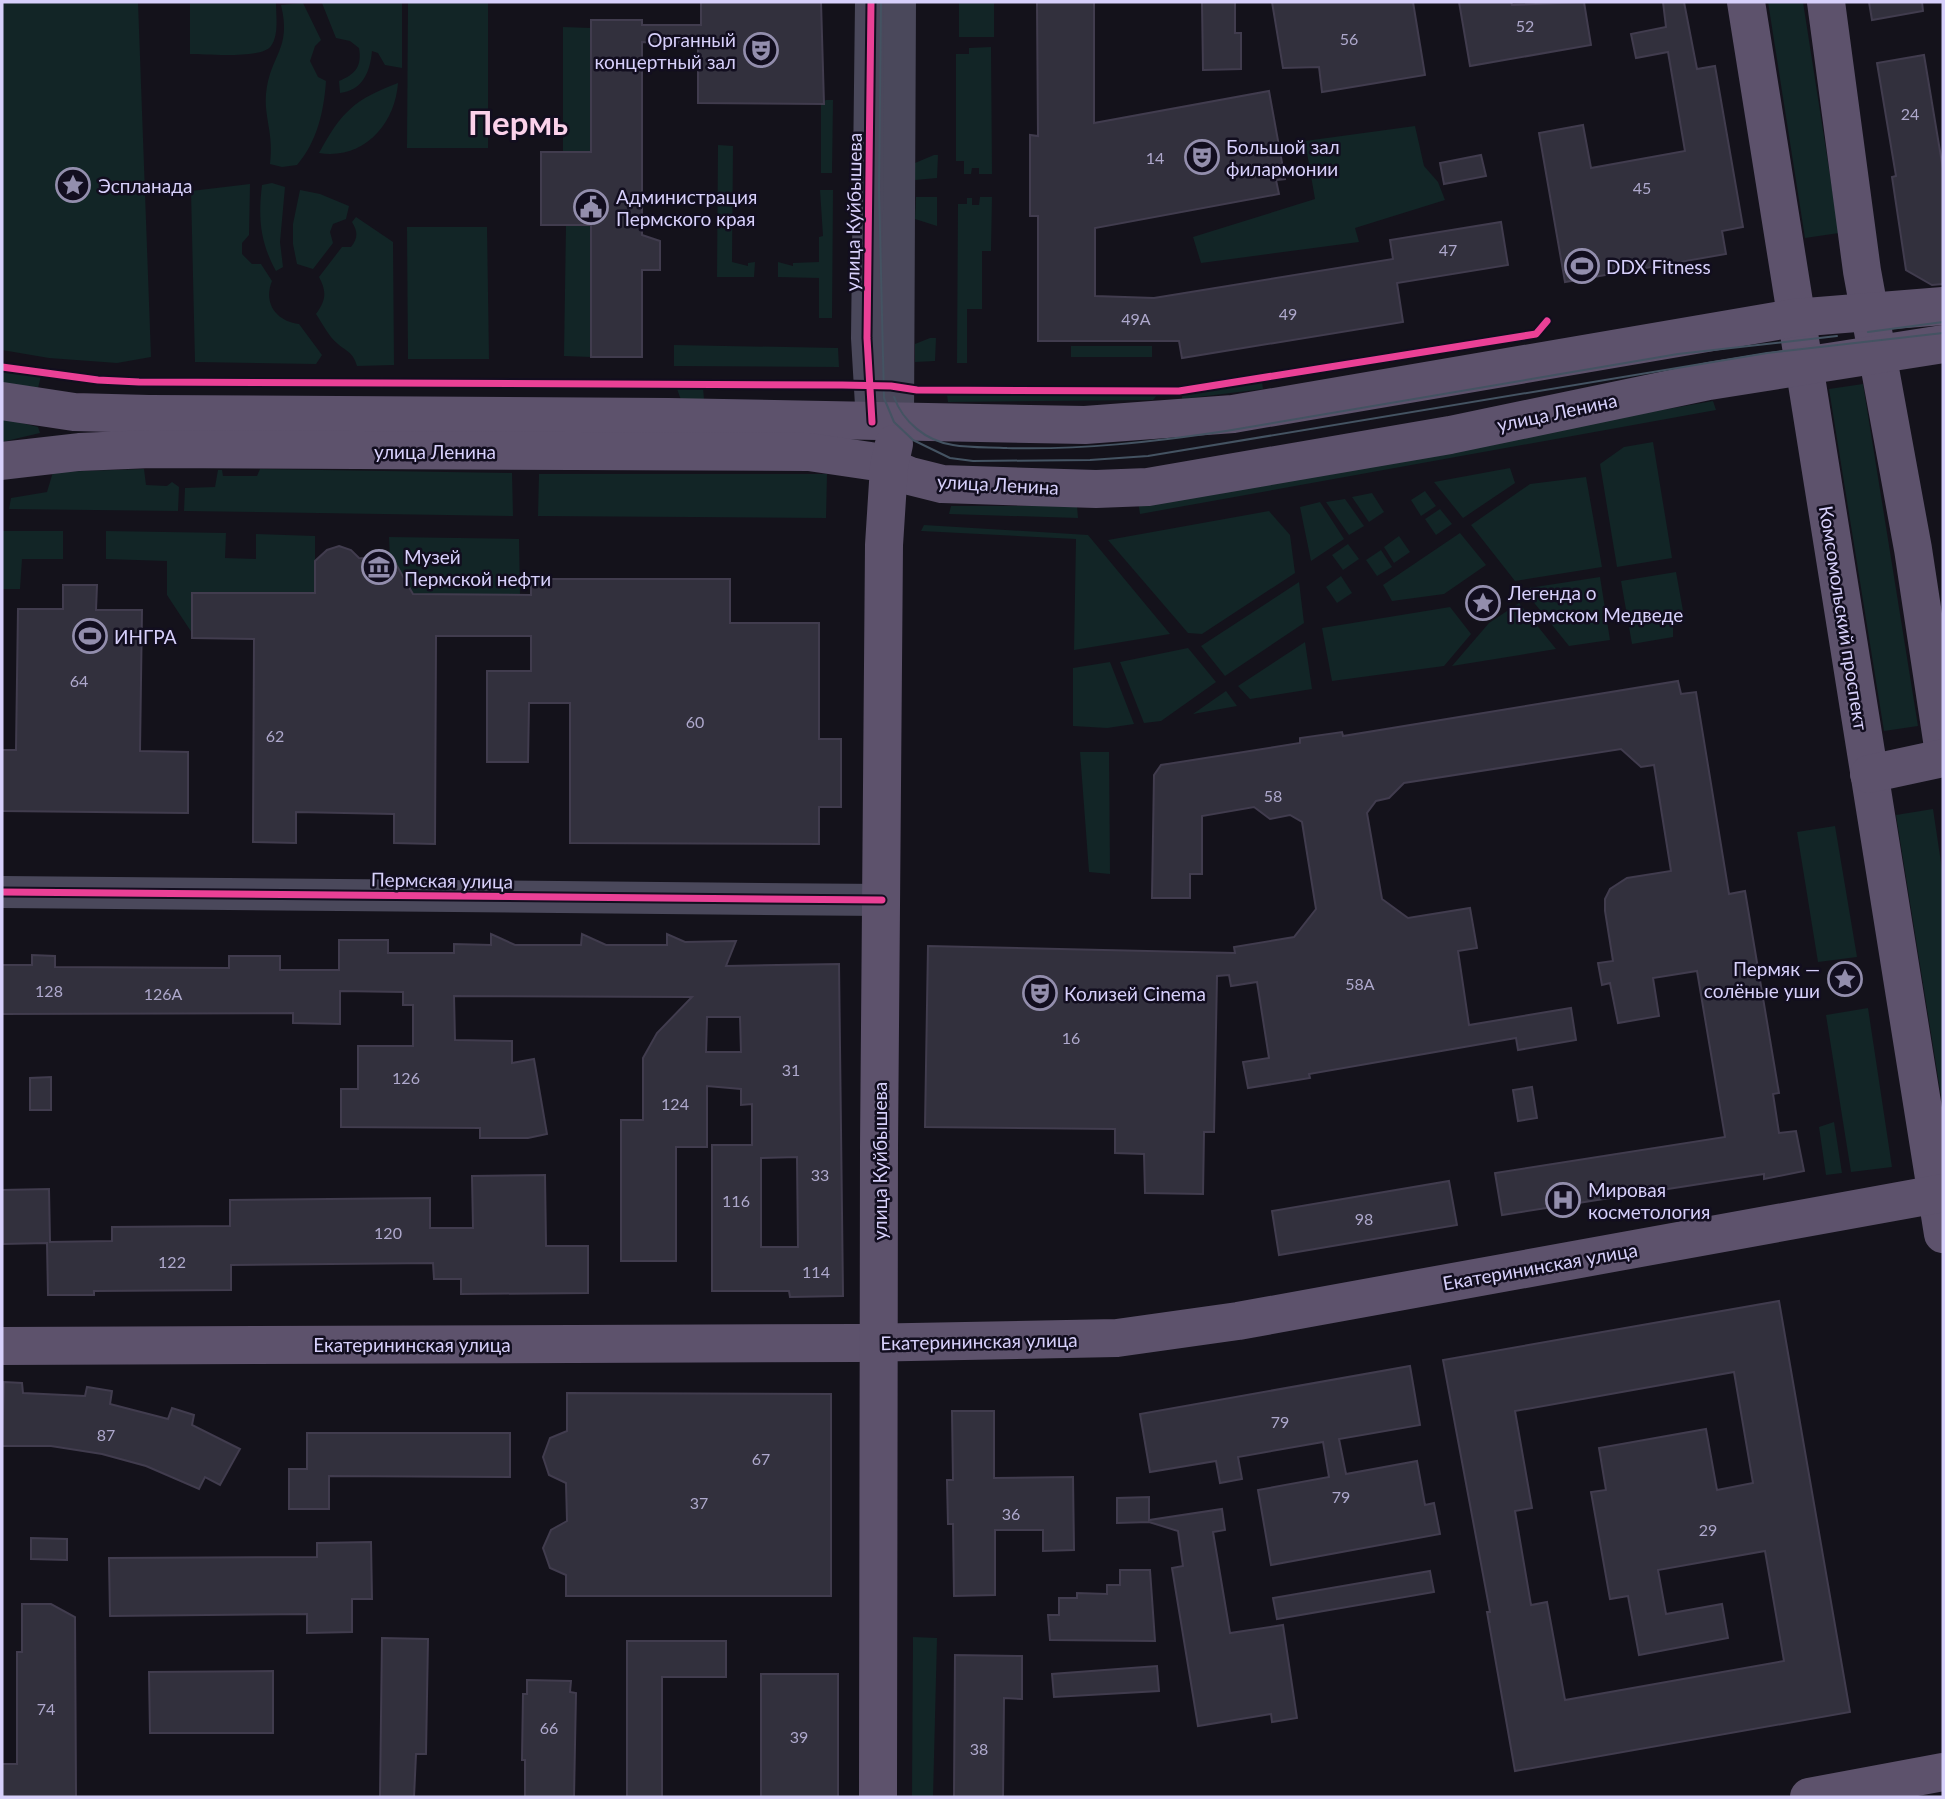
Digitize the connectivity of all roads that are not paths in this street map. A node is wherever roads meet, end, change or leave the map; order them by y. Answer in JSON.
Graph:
{"nodes":[{"id":1,"x":871,"y":2,"type":"edge"},
{"id":2,"x":900,"y":2,"type":"edge"},
{"id":3,"x":1746,"y":2,"type":"edge"},
{"id":4,"x":1826,"y":2,"type":"edge"},
{"id":5,"x":1943,"y":306,"type":"edge"},
{"id":6,"x":1871,"y":313,"type":"junction"},
{"id":7,"x":1794,"y":318,"type":"junction"},
{"id":8,"x":1943,"y":344,"type":"edge"},
{"id":9,"x":1879,"y":355,"type":"junction"},
{"id":10,"x":1804,"y":365,"type":"junction"},
{"id":11,"x":2,"y":401,"type":"edge"},
{"id":12,"x":890,"y":411,"type":"junction"},
{"id":13,"x":2,"y":461,"type":"edge"},
{"id":14,"x":883,"y":464,"type":"junction"},
{"id":15,"x":1943,"y":747,"type":"edge"},
{"id":16,"x":1943,"y":758,"type":"edge"},
{"id":17,"x":1869,"y":774,"type":"junction"},
{"id":18,"x":2,"y":892,"type":"edge"},
{"id":19,"x":882,"y":900,"type":"junction"},
{"id":20,"x":1940,"y":1194,"type":"edge"},
{"id":21,"x":1943,"y":1234,"type":"edge"},
{"id":22,"x":878,"y":1342,"type":"junction"},
{"id":23,"x":2,"y":1346,"type":"edge"},
{"id":24,"x":1943,"y":1772,"type":"edge"},
{"id":25,"x":878,"y":1797,"type":"edge"},
{"id":26,"x":1809,"y":1797,"type":"edge"}],
"edges":[{"from":1,"to":12,"type":"street","name":"улица Куйбышева"},
{"from":2,"to":12,"type":"street","name":"улица Куйбышева"},
{"from":3,"to":7,"type":"main road","name":"Комсомольский проспект"},
{"from":4,"to":6,"type":"main road"},
{"from":5,"to":6,"type":"main road","name":"улица Ленина"},
{"from":6,"to":7,"type":"main road","name":"улица Ленина"},
{"from":6,"to":9,"type":"main road"},
{"from":7,"to":10,"type":"main road","name":"Комсомольский проспект"},
{"from":7,"to":12,"type":"main road","name":"улица Ленина"},
{"from":8,"to":9,"type":"main road","name":"улица Ленина"},
{"from":9,"to":10,"type":"main road","name":"улица Ленина"},
{"from":9,"to":15,"type":"main road"},
{"from":10,"to":14,"type":"main road","name":"улица Ленина"},
{"from":10,"to":17,"type":"main road","name":"Комсомольский проспект"},
{"from":11,"to":12,"type":"main road","name":"улица Ленина"},
{"from":12,"to":14,"type":"main road","name":"улица Куйбышева"},
{"from":13,"to":14,"type":"main road","name":"улица Ленина"},
{"from":14,"to":19,"type":"main road","name":"улица Куйбышева"},
{"from":16,"to":17,"type":"main road"},
{"from":17,"to":20,"type":"main road","name":"Комсомольский проспект"},
{"from":18,"to":19,"type":"street","name":"Пермская улица"},
{"from":19,"to":22,"type":"main road","name":"улица Куйбышева"},
{"from":20,"to":21,"type":"main road","name":"Комсомольский проспект"},
{"from":20,"to":22,"type":"main road","name":"Екатерининская улица"},
{"from":22,"to":23,"type":"main road","name":"Екатерининская улица"},
{"from":22,"to":25,"type":"main road","name":"улица Куйбышева"},
{"from":24,"to":26,"type":"main road"}]}
